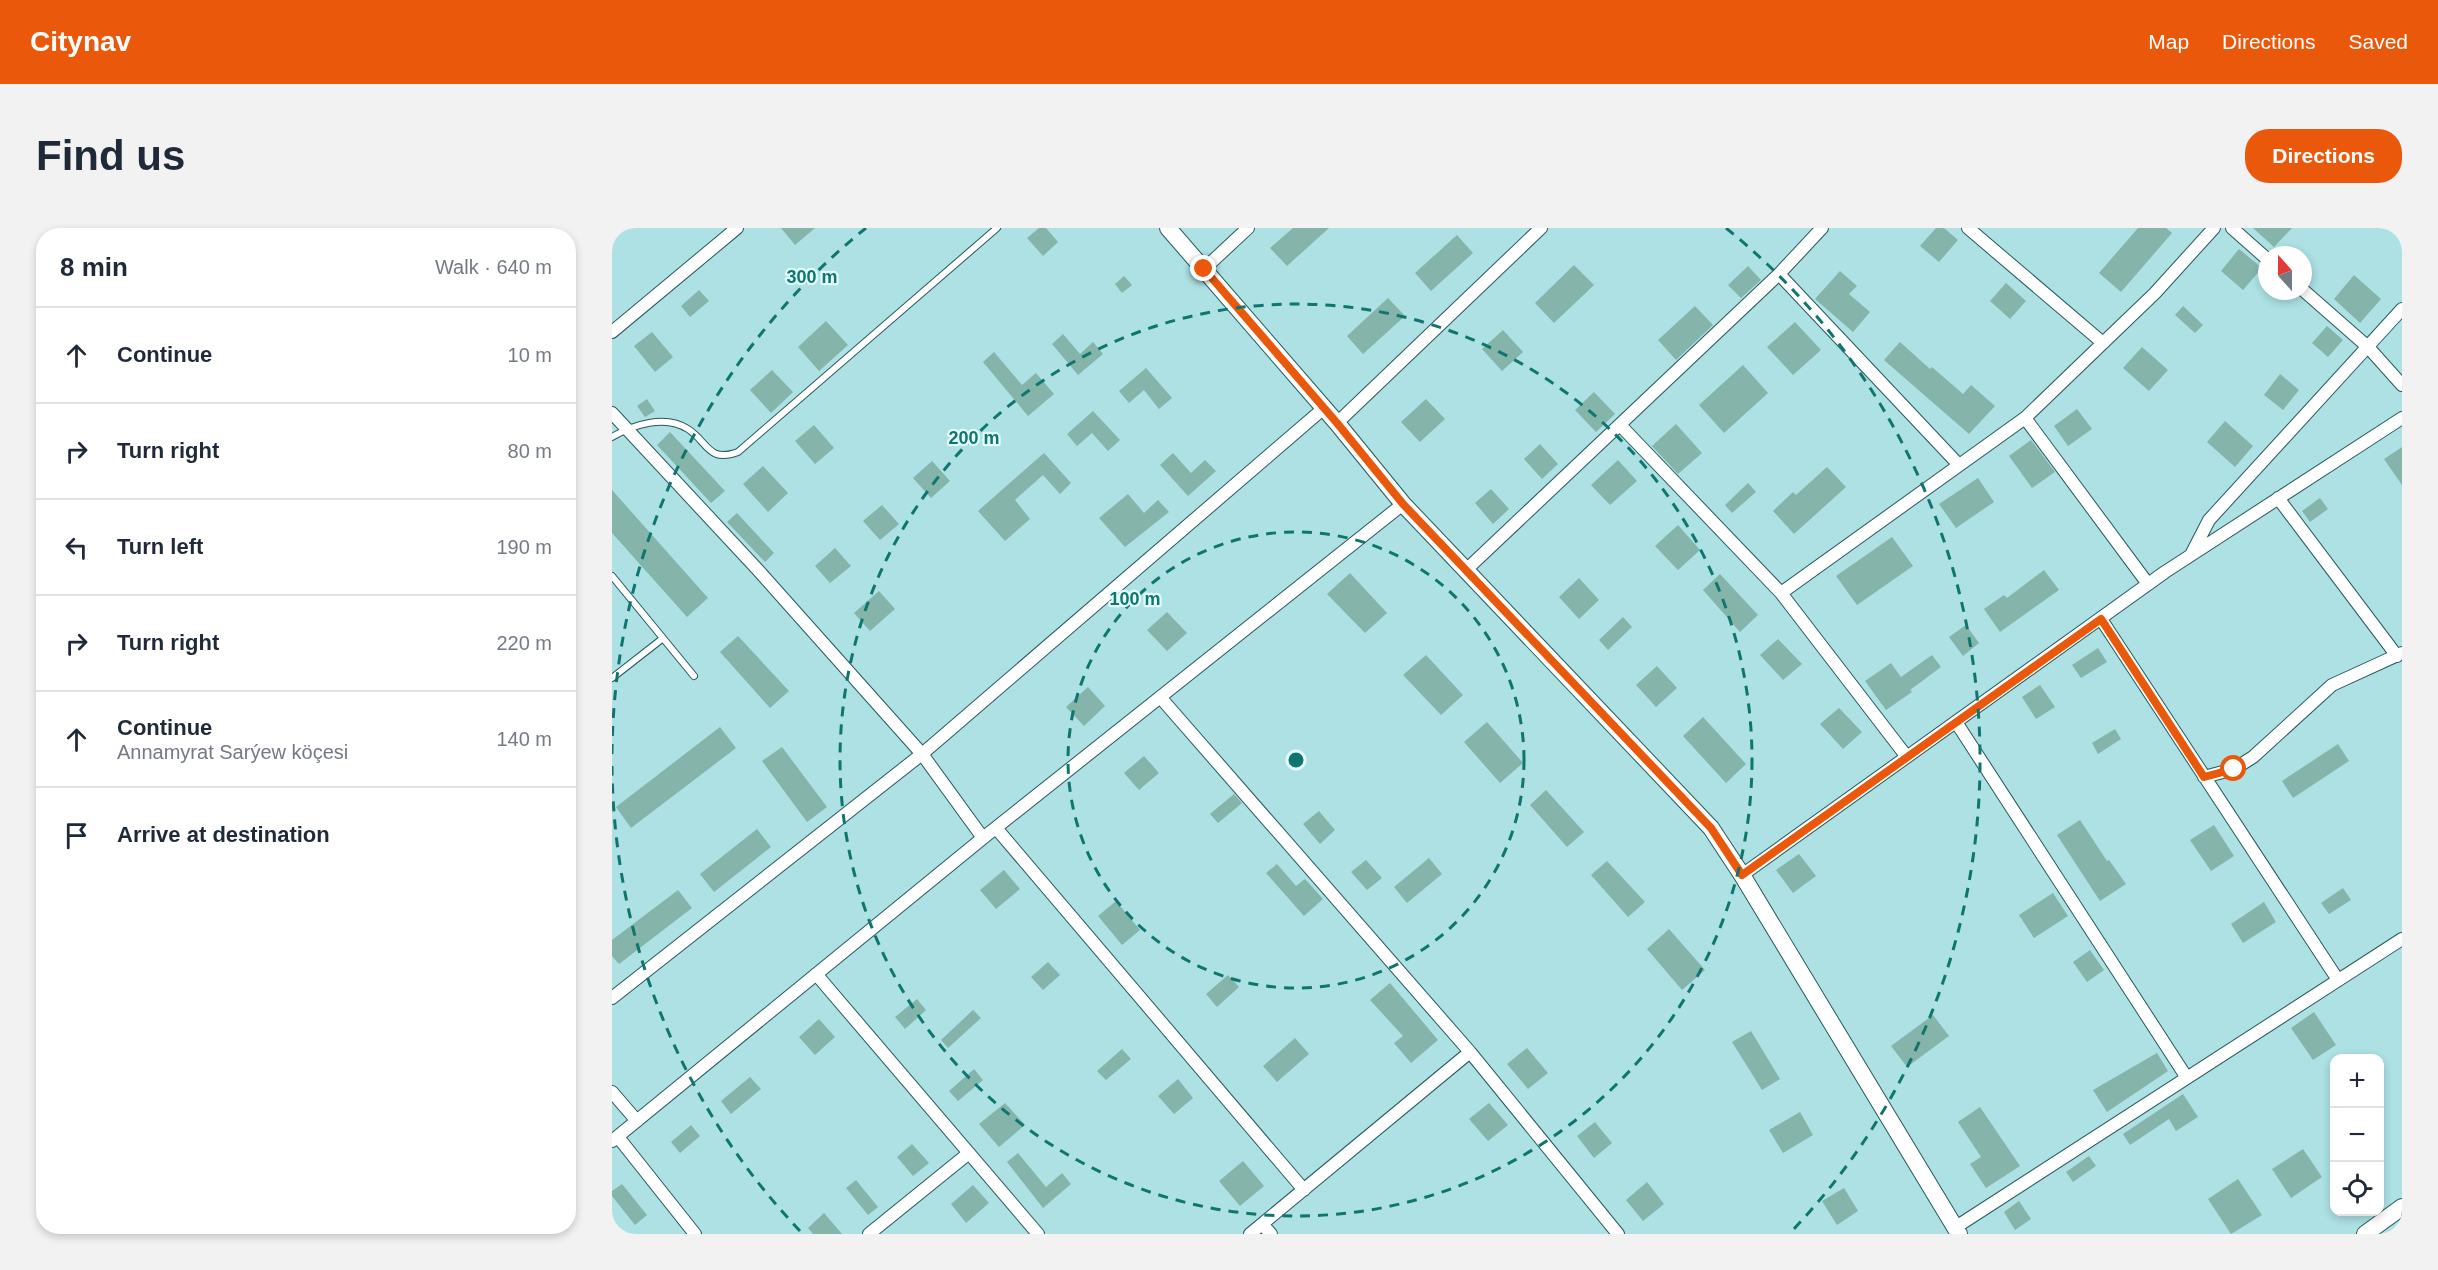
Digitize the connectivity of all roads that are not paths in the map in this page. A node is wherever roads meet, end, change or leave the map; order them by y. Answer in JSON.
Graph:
{"nodes":[{"id":1,"x":737,"y":228,"type":"edge"},
{"id":2,"x":997,"y":228,"type":"edge"},
{"id":3,"x":1168,"y":228,"type":"edge"},
{"id":4,"x":1248,"y":228,"type":"edge"},
{"id":5,"x":1541,"y":228,"type":"edge"},
{"id":6,"x":1822,"y":228,"type":"edge"},
{"id":7,"x":1968,"y":228,"type":"edge"},
{"id":8,"x":2214,"y":228,"type":"edge"},
{"id":9,"x":2232,"y":228,"type":"edge"},
{"id":10,"x":2258,"y":251,"type":"edge"},
{"id":11,"x":1204,"y":269,"type":"junction"},
{"id":12,"x":1779,"y":274,"type":"junction"},
{"id":13,"x":2312,"y":298,"type":"edge"},
{"id":14,"x":2402,"y":309,"type":"edge"},
{"id":15,"x":612,"y":332,"type":"edge"},
{"id":16,"x":2103,"y":343,"type":"junction"},
{"id":17,"x":2368,"y":347,"type":"junction"},
{"id":18,"x":2402,"y":385,"type":"edge"},
{"id":19,"x":1324,"y":408,"type":"junction"},
{"id":20,"x":612,"y":413,"type":"edge"},
{"id":21,"x":2025,"y":418,"type":"junction"},
{"id":22,"x":2402,"y":418,"type":"edge"},
{"id":23,"x":1337,"y":423,"type":"junction"},
{"id":24,"x":1620,"y":425,"type":"junction"},
{"id":25,"x":626,"y":429,"type":"junction"},
{"id":26,"x":612,"y":437,"type":"edge"},
{"id":27,"x":1959,"y":465,"type":"junction"},
{"id":28,"x":2278,"y":498,"type":"junction"},
{"id":29,"x":1403,"y":504,"type":"junction"},
{"id":30,"x":2190,"y":555,"type":"junction"},
{"id":31,"x":1466,"y":570,"type":"junction"},
{"id":32,"x":612,"y":576,"type":"edge"},
{"id":33,"x":2148,"y":584,"type":"junction"},
{"id":34,"x":1781,"y":593,"type":"junction"},
{"id":35,"x":2101,"y":619,"type":"junction"},
{"id":36,"x":662,"y":639,"type":"junction"},
{"id":37,"x":2399,"y":655,"type":"edge"},
{"id":38,"x":694,"y":676,"type":"dead end"},
{"id":39,"x":612,"y":678,"type":"edge"},
{"id":40,"x":1160,"y":697,"type":"junction"},
{"id":41,"x":1956,"y":722,"type":"junction"},
{"id":42,"x":921,"y":754,"type":"junction"},
{"id":43,"x":1907,"y":757,"type":"junction"},
{"id":44,"x":2204,"y":777,"type":"junction"},
{"id":45,"x":996,"y":828,"type":"junction"},
{"id":46,"x":983,"y":838,"type":"junction"},
{"id":47,"x":1742,"y":875,"type":"junction"},
{"id":48,"x":2402,"y":939,"type":"edge"},
{"id":49,"x":816,"y":974,"type":"junction"},
{"id":50,"x":2338,"y":980,"type":"junction"},
{"id":51,"x":612,"y":998,"type":"edge"},
{"id":52,"x":1470,"y":1052,"type":"junction"},
{"id":53,"x":2187,"y":1078,"type":"junction"},
{"id":54,"x":612,"y":1092,"type":"edge"},
{"id":55,"x":637,"y":1121,"type":"junction"},
{"id":56,"x":615,"y":1139,"type":"edge"},
{"id":57,"x":969,"y":1153,"type":"junction"},
{"id":58,"x":1304,"y":1190,"type":"junction"},
{"id":59,"x":2402,"y":1207,"type":"edge"},
{"id":60,"x":1266,"y":1229,"type":"edge"},
{"id":61,"x":1958,"y":1231,"type":"edge"},
{"id":62,"x":695,"y":1234,"type":"edge"},
{"id":63,"x":868,"y":1234,"type":"edge"},
{"id":64,"x":1038,"y":1234,"type":"edge"},
{"id":65,"x":1251,"y":1234,"type":"edge"},
{"id":66,"x":1618,"y":1234,"type":"edge"},
{"id":67,"x":2365,"y":1234,"type":"edge"}],
"edges":[{"from":1,"to":15,"type":"street"},
{"from":2,"to":25,"type":"lane"},
{"from":3,"to":11,"type":"street"},
{"from":4,"to":11,"type":"street"},
{"from":5,"to":23,"type":"street"},
{"from":6,"to":12,"type":"street"},
{"from":7,"to":16,"type":"street"},
{"from":8,"to":16,"type":"street"},
{"from":9,"to":10,"type":"street"},
{"from":11,"to":19,"type":"street"},
{"from":12,"to":24,"type":"street"},
{"from":12,"to":27,"type":"street"},
{"from":13,"to":17,"type":"street"},
{"from":14,"to":17,"type":"street"},
{"from":16,"to":21,"type":"street"},
{"from":17,"to":18,"type":"street"},
{"from":17,"to":30,"type":"street"},
{"from":19,"to":23,"type":"street"},
{"from":19,"to":42,"type":"street"},
{"from":20,"to":25,"type":"street"},
{"from":21,"to":27,"type":"street"},
{"from":21,"to":33,"type":"street"},
{"from":22,"to":28,"type":"street"},
{"from":23,"to":29,"type":"street"},
{"from":24,"to":31,"type":"street"},
{"from":24,"to":34,"type":"street"},
{"from":25,"to":26,"type":"lane"},
{"from":25,"to":42,"type":"street"},
{"from":27,"to":34,"type":"street"},
{"from":28,"to":30,"type":"street"},
{"from":28,"to":37,"type":"street"},
{"from":29,"to":31,"type":"street"},
{"from":29,"to":40,"type":"street"},
{"from":30,"to":33,"type":"street"},
{"from":31,"to":47,"type":"street"},
{"from":32,"to":36,"type":"lane"},
{"from":33,"to":35,"type":"street"},
{"from":34,"to":43,"type":"street"},
{"from":35,"to":41,"type":"street"},
{"from":35,"to":44,"type":"street"},
{"from":36,"to":38,"type":"lane"},
{"from":36,"to":39,"type":"lane"},
{"from":37,"to":44,"type":"street"},
{"from":40,"to":45,"type":"street"},
{"from":40,"to":52,"type":"street"},
{"from":41,"to":43,"type":"street"},
{"from":41,"to":53,"type":"street"},
{"from":42,"to":46,"type":"street"},
{"from":42,"to":51,"type":"street"},
{"from":43,"to":47,"type":"street"},
{"from":44,"to":50,"type":"street"},
{"from":45,"to":46,"type":"street"},
{"from":45,"to":58,"type":"street"},
{"from":46,"to":49,"type":"street"},
{"from":47,"to":61,"type":"street"},
{"from":48,"to":50,"type":"street"},
{"from":49,"to":55,"type":"street"},
{"from":49,"to":57,"type":"street"},
{"from":50,"to":53,"type":"street"},
{"from":52,"to":58,"type":"street"},
{"from":52,"to":66,"type":"street"},
{"from":53,"to":61,"type":"street"},
{"from":54,"to":55,"type":"street"},
{"from":55,"to":56,"type":"street"},
{"from":56,"to":62,"type":"street"},
{"from":57,"to":63,"type":"street"},
{"from":57,"to":64,"type":"street"},
{"from":58,"to":60,"type":"street"},
{"from":59,"to":67,"type":"street"},
{"from":60,"to":65,"type":"street"}]}
